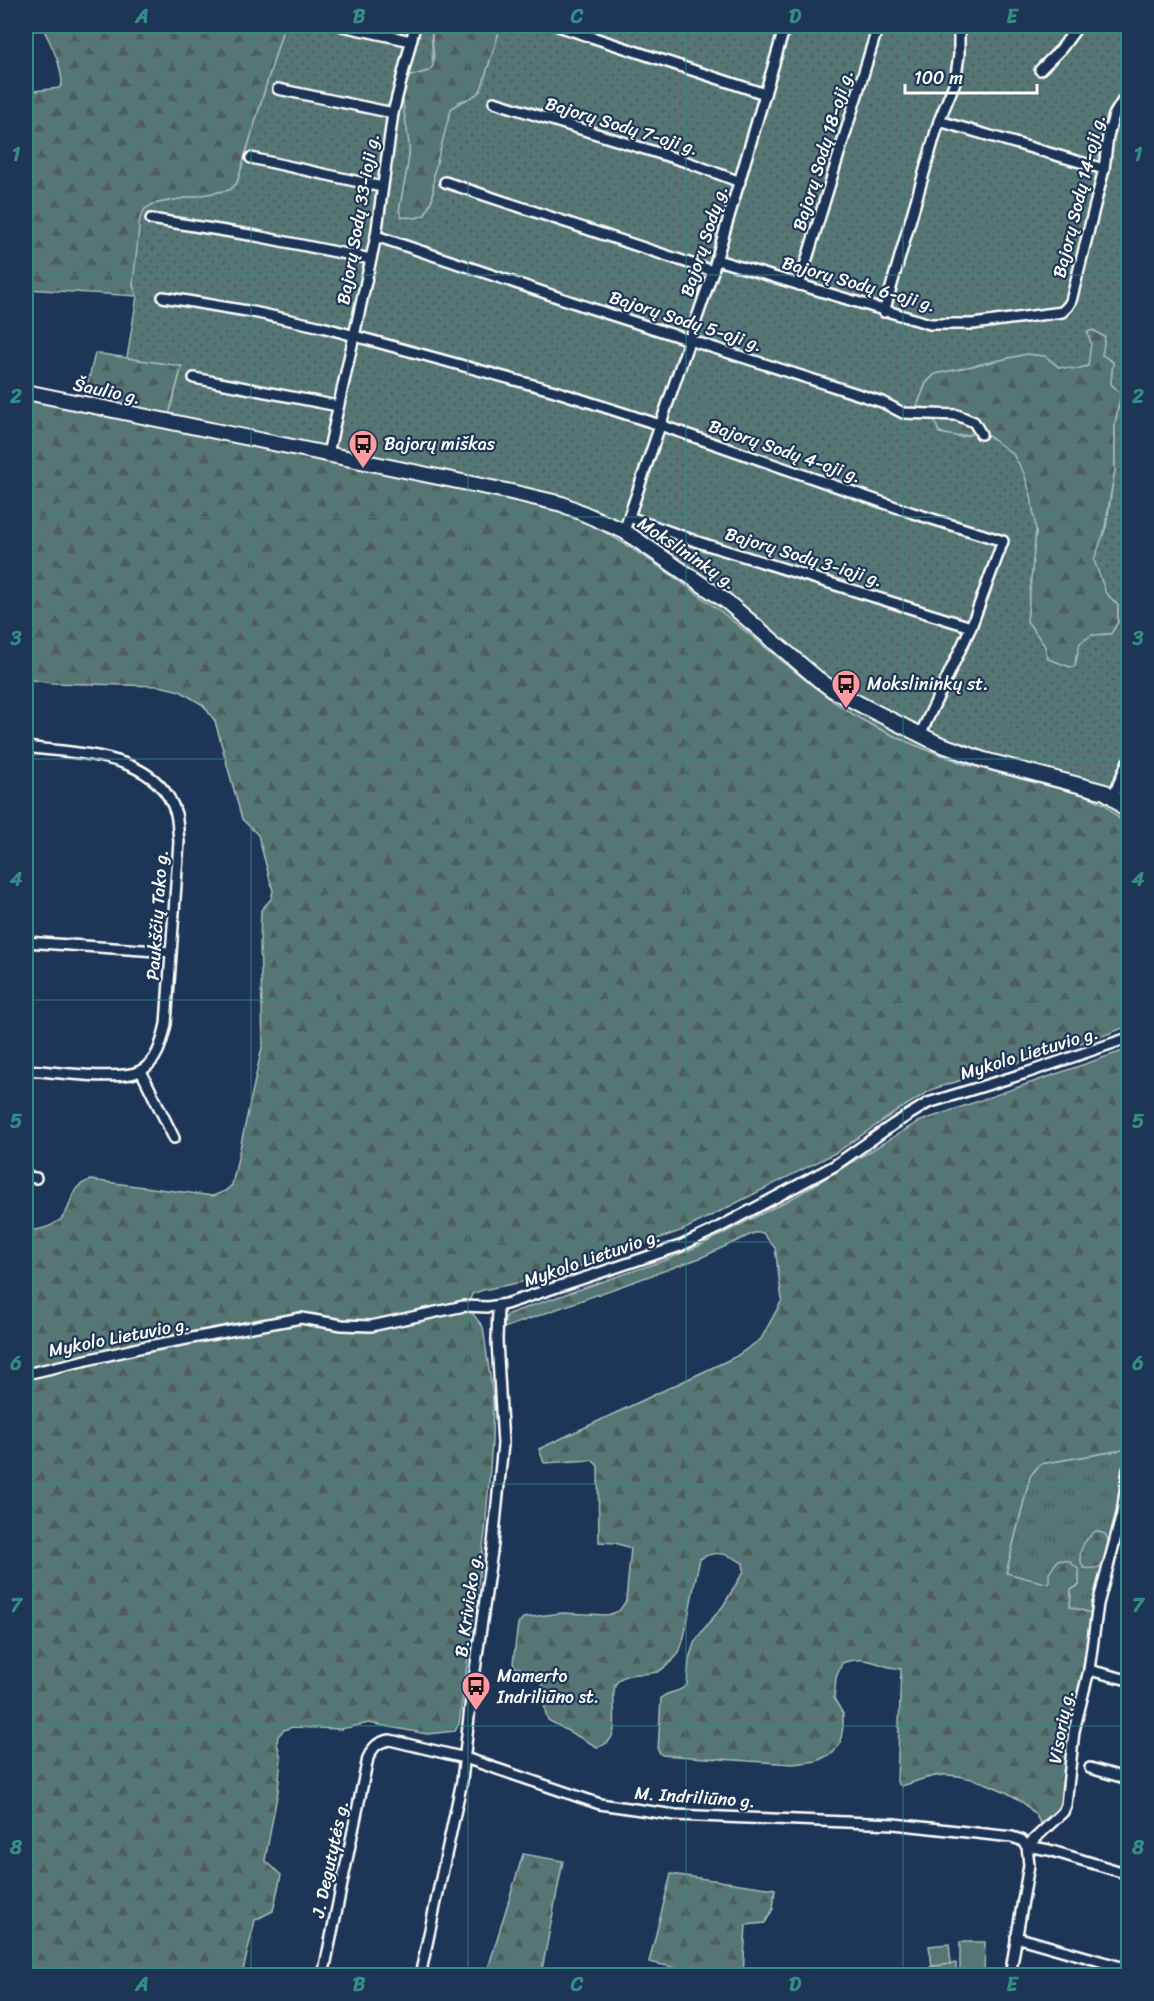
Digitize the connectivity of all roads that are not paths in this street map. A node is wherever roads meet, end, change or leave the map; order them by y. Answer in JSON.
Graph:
{"nodes":[{"id":1,"x":342,"y":26,"type":"edge"},
{"id":2,"x":415,"y":26,"type":"edge"},
{"id":3,"x":558,"y":26,"type":"edge"},
{"id":4,"x":785,"y":26,"type":"edge"},
{"id":5,"x":878,"y":26,"type":"edge"},
{"id":6,"x":958,"y":26,"type":"edge"},
{"id":7,"x":1078,"y":26,"type":"edge"},
{"id":8,"x":411,"y":41,"type":"junction"},
{"id":9,"x":1040,"y":70,"type":"dead end"},
{"id":10,"x":278,"y":89,"type":"dead end"},
{"id":11,"x":1128,"y":92,"type":"edge"},
{"id":12,"x":765,"y":94,"type":"junction"},
{"id":13,"x":494,"y":102,"type":"dead end"},
{"id":14,"x":393,"y":113,"type":"junction"},
{"id":15,"x":939,"y":122,"type":"junction"},
{"id":16,"x":251,"y":158,"type":"dead end"},
{"id":17,"x":1104,"y":169,"type":"junction"},
{"id":18,"x":446,"y":182,"type":"dead end"},
{"id":19,"x":740,"y":183,"type":"junction"},
{"id":20,"x":382,"y":188,"type":"junction"},
{"id":21,"x":151,"y":219,"type":"dead end"},
{"id":22,"x":376,"y":236,"type":"junction"},
{"id":23,"x":371,"y":259,"type":"junction"},
{"id":24,"x":717,"y":260,"type":"junction"},
{"id":25,"x":713,"y":271,"type":"junction"},
{"id":26,"x":800,"y":285,"type":"junction"},
{"id":27,"x":163,"y":297,"type":"dead end"},
{"id":28,"x":1066,"y":309,"type":"joint"},
{"id":29,"x":884,"y":312,"type":"junction"},
{"id":30,"x":354,"y":336,"type":"junction"},
{"id":31,"x":690,"y":339,"type":"junction"},
{"id":32,"x":194,"y":378,"type":"dead end"},
{"id":33,"x":26,"y":392,"type":"edge"},
{"id":34,"x":338,"y":406,"type":"junction"},
{"id":35,"x":180,"y":425,"type":"joint"},
{"id":36,"x":660,"y":425,"type":"junction"},
{"id":37,"x":981,"y":434,"type":"dead end"},
{"id":38,"x":328,"y":454,"type":"junction"},
{"id":39,"x":629,"y":517,"type":"junction"},
{"id":40,"x":624,"y":531,"type":"junction"},
{"id":41,"x":971,"y":627,"type":"junction"},
{"id":42,"x":920,"y":735,"type":"junction"},
{"id":43,"x":26,"y":747,"type":"edge"},
{"id":44,"x":1128,"y":761,"type":"edge"},
{"id":45,"x":1113,"y":797,"type":"junction"},
{"id":46,"x":1128,"y":812,"type":"edge"},
{"id":47,"x":26,"y":942,"type":"edge"},
{"id":48,"x":171,"y":952,"type":"junction"},
{"id":49,"x":1128,"y":1038,"type":"edge"},
{"id":50,"x":26,"y":1070,"type":"edge"},
{"id":51,"x":141,"y":1071,"type":"junction"},
{"id":52,"x":174,"y":1138,"type":"dead end"},
{"id":53,"x":26,"y":1177,"type":"edge"},
{"id":54,"x":36,"y":1178,"type":"dead end"},
{"id":55,"x":498,"y":1306,"type":"junction"},
{"id":56,"x":26,"y":1374,"type":"edge"},
{"id":57,"x":1128,"y":1470,"type":"edge"},
{"id":58,"x":1124,"y":1524,"type":"edge"},
{"id":59,"x":1089,"y":1670,"type":"junction"},
{"id":60,"x":1128,"y":1680,"type":"edge"},
{"id":61,"x":371,"y":1750,"type":"joint"},
{"id":62,"x":465,"y":1758,"type":"junction"},
{"id":63,"x":1090,"y":1768,"type":"dead end"},
{"id":64,"x":1128,"y":1779,"type":"edge"},
{"id":65,"x":1027,"y":1846,"type":"junction"},
{"id":66,"x":1128,"y":1874,"type":"edge"},
{"id":67,"x":1016,"y":1937,"type":"junction"},
{"id":68,"x":1128,"y":1969,"type":"edge"},
{"id":69,"x":323,"y":1976,"type":"edge"},
{"id":70,"x":420,"y":1976,"type":"edge"},
{"id":71,"x":1010,"y":1976,"type":"edge"}],
"edges":[{"from":1,"to":8,"type":"street"},
{"from":2,"to":8,"type":"street","name":"Bajorų Sodų 33-ioji g."},
{"from":3,"to":12,"type":"street"},
{"from":4,"to":12,"type":"street","name":"Bajorų Sodų g."},
{"from":5,"to":26,"type":"street","name":"Bajorų Sodų 18-oji g."},
{"from":6,"to":15,"type":"street"},
{"from":7,"to":9,"type":"street"},
{"from":8,"to":14,"type":"street","name":"Bajorų Sodų 33-ioji g."},
{"from":10,"to":14,"type":"street"},
{"from":11,"to":17,"type":"street","name":"Bajorų Sodų 14-oji g."},
{"from":12,"to":19,"type":"street","name":"Bajorų Sodų g."},
{"from":13,"to":19,"type":"street","name":"Bajorų Sodų 7-oji g."},
{"from":14,"to":20,"type":"street","name":"Bajorų Sodų 33-ioji g."},
{"from":15,"to":17,"type":"street"},
{"from":15,"to":29,"type":"street"},
{"from":16,"to":20,"type":"street"},
{"from":17,"to":28,"type":"street","name":"Bajorų Sodų 14-oji g."},
{"from":18,"to":25,"type":"street"},
{"from":19,"to":24,"type":"street","name":"Bajorų Sodų g."},
{"from":20,"to":22,"type":"street","name":"Bajorų Sodų 33-ioji g."},
{"from":21,"to":23,"type":"street"},
{"from":22,"to":23,"type":"street","name":"Bajorų Sodų 33-ioji g."},
{"from":22,"to":31,"type":"street","name":"Bajorų Sodų 5-oji g."},
{"from":23,"to":30,"type":"street","name":"Bajorų Sodų 33-ioji g."},
{"from":24,"to":25,"type":"street","name":"Bajorų Sodų g."},
{"from":24,"to":26,"type":"street","name":"Bajorų Sodų 6-oji g."},
{"from":25,"to":31,"type":"street","name":"Bajorų Sodų g."},
{"from":26,"to":29,"type":"street","name":"Bajorų Sodų 6-oji g."},
{"from":27,"to":30,"type":"street","name":"Bajorų Sodų 4-oji g."},
{"from":28,"to":29,"type":"street","name":"Bajorų Sodų 6-oji g."},
{"from":30,"to":34,"type":"street","name":"Bajorų Sodų 33-ioji g."},
{"from":30,"to":36,"type":"street","name":"Bajorų Sodų 4-oji g."},
{"from":31,"to":36,"type":"street","name":"Bajorų Sodų g."},
{"from":31,"to":37,"type":"street","name":"Bajorų Sodų 5-oji g."},
{"from":32,"to":34,"type":"street"},
{"from":33,"to":35,"type":"street","name":"Šaulio g."},
{"from":34,"to":38,"type":"street","name":"Bajorų Sodų 33-ioji g."},
{"from":35,"to":38,"type":"street","name":"Mokslininkų g."},
{"from":36,"to":39,"type":"street","name":"Bajorų Sodų g."},
{"from":36,"to":41,"type":"street","name":"Bajorų Sodų 4-oji g."},
{"from":38,"to":40,"type":"street","name":"Mokslininkų g."},
{"from":39,"to":40,"type":"street","name":"Bajorų Sodų g."},
{"from":39,"to":41,"type":"street","name":"Bajorų Sodų 3-ioji g."},
{"from":40,"to":42,"type":"street","name":"Mokslininkų g."},
{"from":41,"to":42,"type":"street","name":"Bajorų Sodų 4-oji g."},
{"from":42,"to":45,"type":"street","name":"Mokslininkų g."},
{"from":43,"to":48,"type":"street","name":"Paukščių Tako g."},
{"from":44,"to":45,"type":"street"},
{"from":45,"to":46,"type":"street","name":"Mokslininkų g."},
{"from":47,"to":48,"type":"street"},
{"from":48,"to":51,"type":"street","name":"Paukščių Tako g."},
{"from":49,"to":55,"type":"street","name":"Mykolo Lietuvio g."},
{"from":50,"to":51,"type":"street"},
{"from":51,"to":52,"type":"street"},
{"from":53,"to":54,"type":"street"},
{"from":55,"to":56,"type":"street","name":"Mykolo Lietuvio g."},
{"from":55,"to":62,"type":"street","name":"B. Krivicko g."},
{"from":57,"to":58,"type":"street","name":"Visorių g."},
{"from":58,"to":59,"type":"street","name":"Visorių g."},
{"from":59,"to":60,"type":"street"},
{"from":59,"to":65,"type":"street","name":"Visorių g."},
{"from":61,"to":62,"type":"street","name":"M. Indriliūno g."},
{"from":61,"to":69,"type":"street","name":"J. Degutytės g."},
{"from":62,"to":65,"type":"street","name":"M. Indriliūno g."},
{"from":62,"to":70,"type":"street","name":"B. Krivicko g."},
{"from":63,"to":64,"type":"street"},
{"from":65,"to":66,"type":"street","name":"M. Indriliūno g."},
{"from":65,"to":67,"type":"street"},
{"from":67,"to":68,"type":"street"},
{"from":67,"to":71,"type":"street"}]}
